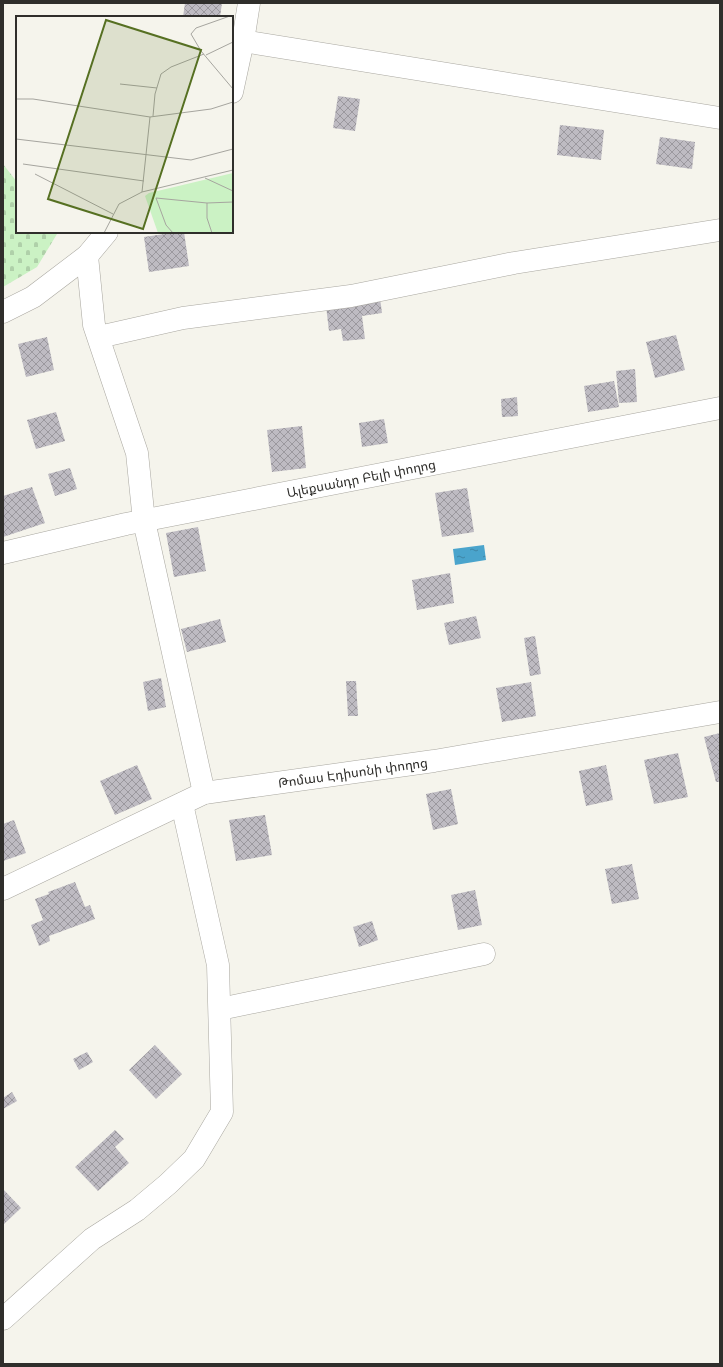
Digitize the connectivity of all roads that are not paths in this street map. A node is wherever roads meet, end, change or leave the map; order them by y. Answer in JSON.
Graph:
{"nodes":[{"id":1,"x":249,"y":3,"type":"edge"},
{"id":2,"x":243,"y":41,"type":"junction"},
{"id":3,"x":233,"y":87,"type":"edge"},
{"id":4,"x":720,"y":118,"type":"edge"},
{"id":5,"x":720,"y":230,"type":"edge"},
{"id":6,"x":106,"y":233,"type":"edge"},
{"id":7,"x":87,"y":256,"type":"junction"},
{"id":8,"x":3,"y":312,"type":"edge"},
{"id":9,"x":98,"y":337,"type":"junction"},
{"id":10,"x":720,"y":408,"type":"edge"},
{"id":11,"x":144,"y":521,"type":"junction"},
{"id":12,"x":3,"y":554,"type":"edge"},
{"id":13,"x":720,"y":712,"type":"edge"},
{"id":14,"x":204,"y":793,"type":"junction"},
{"id":15,"x":182,"y":804,"type":"junction"},
{"id":16,"x":3,"y":889,"type":"edge"},
{"id":17,"x":484,"y":954,"type":"dead end"},
{"id":18,"x":220,"y":1009,"type":"junction"},
{"id":19,"x":3,"y":1319,"type":"edge"}],
"edges":[{"from":1,"to":2,"type":"street"},
{"from":2,"to":3,"type":"street"},
{"from":2,"to":4,"type":"street"},
{"from":5,"to":9,"type":"street"},
{"from":6,"to":7,"type":"street"},
{"from":7,"to":8,"type":"street"},
{"from":7,"to":9,"type":"street"},
{"from":9,"to":11,"type":"street"},
{"from":10,"to":11,"type":"street","name":"Ալեքսանդր Բելի փողոց"},
{"from":11,"to":12,"type":"street","name":"Ալեքսանդր Բելի փողոց"},
{"from":11,"to":14,"type":"street"},
{"from":13,"to":14,"type":"street","name":"Թոմաս Էդիսոնի փողոց"},
{"from":14,"to":15,"type":"street","name":"Թոմաս Էդիսոնի փողոց"},
{"from":15,"to":16,"type":"street","name":"Թոմաս Էդիսոնի փողոց"},
{"from":15,"to":18,"type":"street"},
{"from":17,"to":18,"type":"street"},
{"from":18,"to":19,"type":"street"}]}
